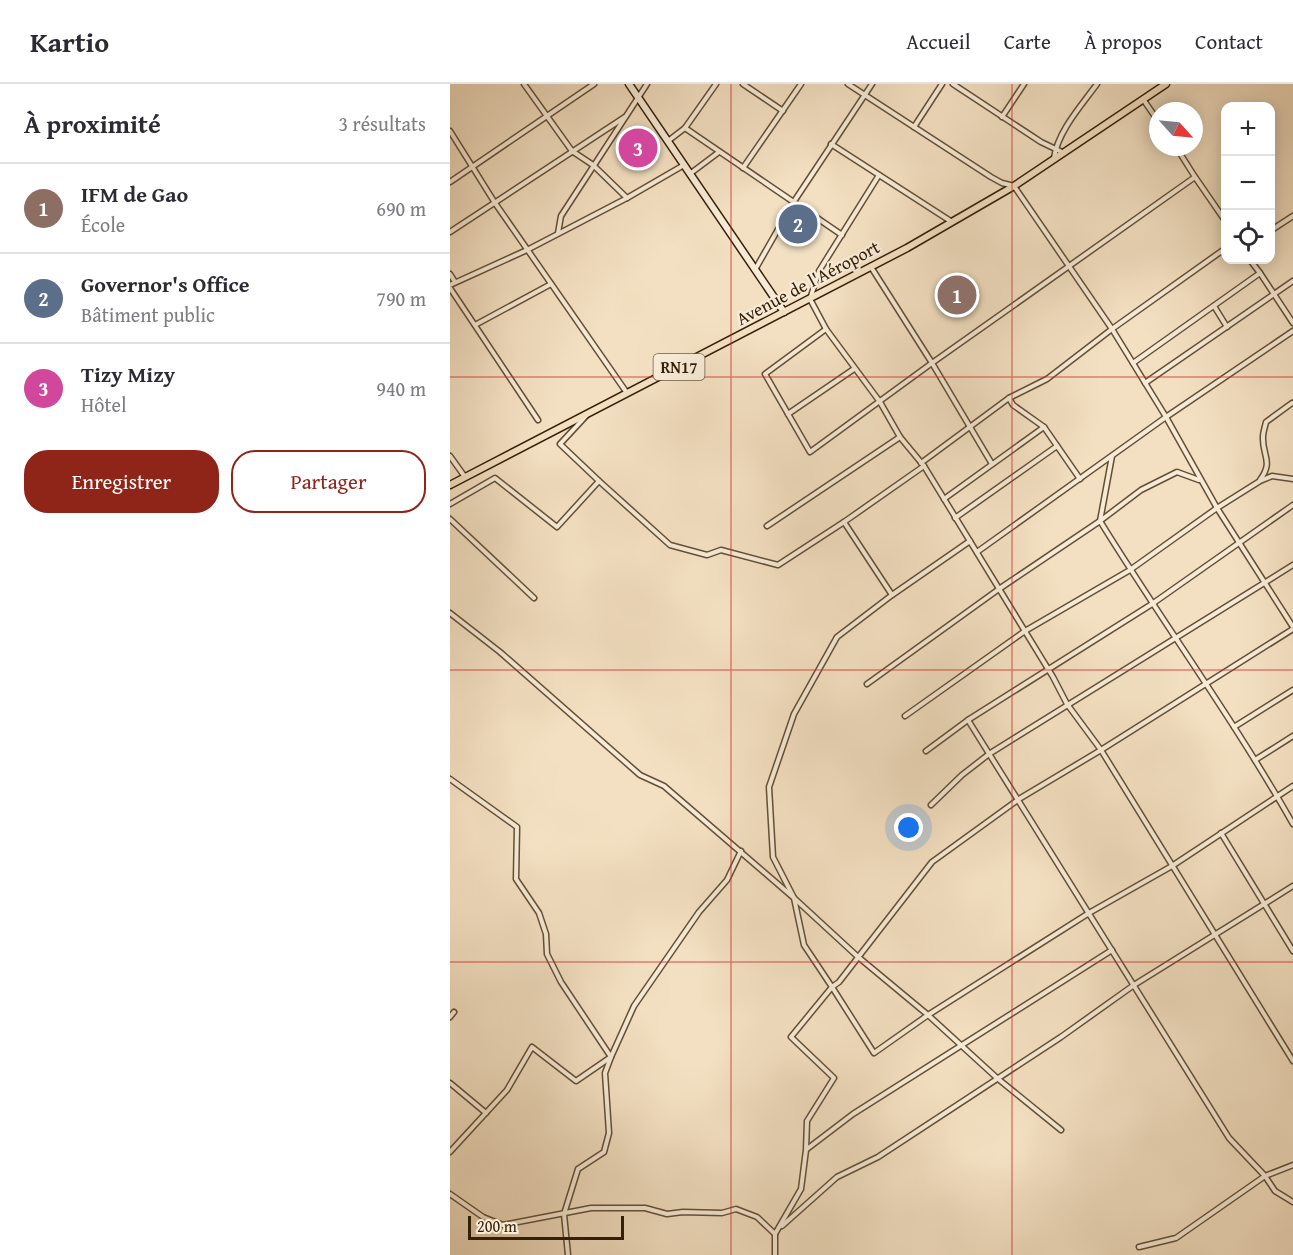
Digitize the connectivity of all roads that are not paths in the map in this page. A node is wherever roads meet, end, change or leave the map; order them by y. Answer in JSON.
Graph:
{"nodes":[{"id":1,"x":524,"y":84,"type":"edge"},
{"id":2,"x":594,"y":84,"type":"edge"},
{"id":3,"x":629,"y":84,"type":"edge"},
{"id":4,"x":647,"y":84,"type":"edge"},
{"id":5,"x":716,"y":84,"type":"edge"},
{"id":6,"x":743,"y":84,"type":"edge"},
{"id":7,"x":801,"y":84,"type":"edge"},
{"id":8,"x":848,"y":84,"type":"edge"},
{"id":9,"x":872,"y":84,"type":"edge"},
{"id":10,"x":942,"y":84,"type":"edge"},
{"id":11,"x":953,"y":84,"type":"edge"},
{"id":12,"x":1024,"y":84,"type":"edge"},
{"id":13,"x":1097,"y":84,"type":"edge"},
{"id":14,"x":1164,"y":85,"type":"edge"},
{"id":15,"x":863,"y":94,"type":"junction"},
{"id":16,"x":638,"y":97,"type":"junction"},
{"id":17,"x":1143,"y":99,"type":"junction"},
{"id":18,"x":1149,"y":108,"type":"edge"},
{"id":19,"x":783,"y":111,"type":"junction"},
{"id":20,"x":547,"y":117,"type":"junction"},
{"id":21,"x":625,"y":117,"type":"junction"},
{"id":22,"x":1002,"y":117,"type":"junction"},
{"id":23,"x":914,"y":127,"type":"junction"},
{"id":24,"x":685,"y":129,"type":"junction"},
{"id":25,"x":450,"y":131,"type":"edge"},
{"id":26,"x":668,"y":141,"type":"junction"},
{"id":27,"x":831,"y":144,"type":"junction"},
{"id":28,"x":1055,"y":150,"type":"junction"},
{"id":29,"x":572,"y":151,"type":"junction"},
{"id":30,"x":719,"y":152,"type":"junction"},
{"id":31,"x":1064,"y":153,"type":"junction"},
{"id":32,"x":1182,"y":156,"type":"edge"},
{"id":33,"x":1054,"y":159,"type":"junction"},
{"id":34,"x":593,"y":165,"type":"junction"},
{"id":35,"x":684,"y":165,"type":"junction"},
{"id":36,"x":473,"y":167,"type":"junction"},
{"id":37,"x":743,"y":168,"type":"junction"},
{"id":38,"x":690,"y":174,"type":"junction"},
{"id":39,"x":879,"y":175,"type":"junction"},
{"id":40,"x":1196,"y":177,"type":"junction"},
{"id":41,"x":450,"y":183,"type":"edge"},
{"id":42,"x":1014,"y":186,"type":"junction"},
{"id":43,"x":627,"y":198,"type":"junction"},
{"id":44,"x":495,"y":202,"type":"junction"},
{"id":45,"x":793,"y":203,"type":"junction"},
{"id":46,"x":1221,"y":214,"type":"edge"},
{"id":47,"x":1293,"y":216,"type":"edge"},
{"id":48,"x":953,"y":223,"type":"junction"},
{"id":49,"x":1275,"y":228,"type":"edge"},
{"id":50,"x":450,"y":232,"type":"edge"},
{"id":51,"x":558,"y":233,"type":"junction"},
{"id":52,"x":842,"y":235,"type":"junction"},
{"id":53,"x":527,"y":250,"type":"junction"},
{"id":54,"x":1221,"y":252,"type":"edge"},
{"id":55,"x":1253,"y":264,"type":"edge"},
{"id":56,"x":871,"y":266,"type":"junction"},
{"id":57,"x":1067,"y":267,"type":"junction"},
{"id":58,"x":756,"y":268,"type":"junction"},
{"id":59,"x":1260,"y":273,"type":"junction"},
{"id":60,"x":450,"y":274,"type":"edge"},
{"id":61,"x":1293,"y":281,"type":"edge"},
{"id":62,"x":455,"y":282,"type":"junction"},
{"id":63,"x":551,"y":284,"type":"junction"},
{"id":64,"x":450,"y":287,"type":"edge"},
{"id":65,"x":1275,"y":294,"type":"junction"},
{"id":66,"x":810,"y":299,"type":"junction"},
{"id":67,"x":1214,"y":306,"type":"junction"},
{"id":68,"x":784,"y":312,"type":"junction"},
{"id":69,"x":1293,"y":323,"type":"edge"},
{"id":70,"x":475,"y":325,"type":"junction"},
{"id":71,"x":1227,"y":327,"type":"junction"},
{"id":72,"x":826,"y":329,"type":"junction"},
{"id":73,"x":1112,"y":329,"type":"junction"},
{"id":74,"x":1293,"y":331,"type":"edge"},
{"id":75,"x":932,"y":363,"type":"junction"},
{"id":76,"x":1133,"y":363,"type":"junction"},
{"id":77,"x":854,"y":369,"type":"junction"},
{"id":78,"x":1145,"y":382,"type":"junction"},
{"id":79,"x":627,"y":393,"type":"junction"},
{"id":80,"x":1009,"y":398,"type":"junction"},
{"id":81,"x":880,"y":402,"type":"junction"},
{"id":82,"x":1292,"y":402,"type":"edge"},
{"id":83,"x":589,"y":413,"type":"junction"},
{"id":84,"x":788,"y":414,"type":"junction"},
{"id":85,"x":1166,"y":417,"type":"junction"},
{"id":86,"x":538,"y":420,"type":"dead end"},
{"id":87,"x":969,"y":427,"type":"junction"},
{"id":88,"x":1044,"y":427,"type":"junction"},
{"id":89,"x":900,"y":436,"type":"junction"},
{"id":90,"x":1057,"y":446,"type":"junction"},
{"id":91,"x":450,"y":456,"type":"edge"},
{"id":92,"x":1112,"y":456,"type":"junction"},
{"id":93,"x":922,"y":464,"type":"junction"},
{"id":94,"x":993,"y":464,"type":"junction"},
{"id":95,"x":465,"y":477,"type":"junction"},
{"id":96,"x":1080,"y":479,"type":"junction"},
{"id":97,"x":1293,"y":479,"type":"edge"},
{"id":98,"x":1200,"y":480,"type":"junction"},
{"id":99,"x":599,"y":481,"type":"junction"},
{"id":100,"x":1260,"y":481,"type":"junction"},
{"id":101,"x":451,"y":485,"type":"edge"},
{"id":102,"x":944,"y":499,"type":"junction"},
{"id":103,"x":450,"y":504,"type":"edge"},
{"id":104,"x":1293,"y":505,"type":"edge"},
{"id":105,"x":1216,"y":508,"type":"junction"},
{"id":106,"x":955,"y":518,"type":"junction"},
{"id":107,"x":450,"y":519,"type":"edge"},
{"id":108,"x":1100,"y":521,"type":"junction"},
{"id":109,"x":844,"y":522,"type":"junction"},
{"id":110,"x":767,"y":526,"type":"dead end"},
{"id":111,"x":970,"y":541,"type":"junction"},
{"id":112,"x":1239,"y":544,"type":"junction"},
{"id":113,"x":977,"y":552,"type":"junction"},
{"id":114,"x":1293,"y":565,"type":"edge"},
{"id":115,"x":1130,"y":570,"type":"junction"},
{"id":116,"x":1264,"y":583,"type":"junction"},
{"id":117,"x":999,"y":589,"type":"junction"},
{"id":118,"x":892,"y":595,"type":"junction"},
{"id":119,"x":534,"y":598,"type":"dead end"},
{"id":120,"x":1152,"y":604,"type":"junction"},
{"id":121,"x":450,"y":613,"type":"edge"},
{"id":122,"x":1293,"y":628,"type":"edge"},
{"id":123,"x":1025,"y":631,"type":"junction"},
{"id":124,"x":1174,"y":639,"type":"junction"},
{"id":125,"x":1049,"y":671,"type":"junction"},
{"id":126,"x":867,"y":684,"type":"dead end"},
{"id":127,"x":1205,"y":684,"type":"junction"},
{"id":128,"x":1293,"y":690,"type":"edge"},
{"id":129,"x":1067,"y":704,"type":"junction"},
{"id":130,"x":905,"y":716,"type":"dead end"},
{"id":131,"x":968,"y":720,"type":"junction"},
{"id":132,"x":1234,"y":727,"type":"junction"},
{"id":133,"x":1293,"y":736,"type":"edge"},
{"id":134,"x":1101,"y":750,"type":"junction"},
{"id":135,"x":926,"y":751,"type":"dead end"},
{"id":136,"x":989,"y":754,"type":"junction"},
{"id":137,"x":1255,"y":760,"type":"junction"},
{"id":138,"x":450,"y":779,"type":"edge"},
{"id":139,"x":1293,"y":786,"type":"edge"},
{"id":140,"x":1277,"y":796,"type":"junction"},
{"id":141,"x":1019,"y":799,"type":"junction"},
{"id":142,"x":932,"y":805,"type":"dead end"},
{"id":143,"x":1293,"y":824,"type":"edge"},
{"id":144,"x":1221,"y":833,"type":"junction"},
{"id":145,"x":741,"y":851,"type":"junction"},
{"id":146,"x":1172,"y":866,"type":"junction"},
{"id":147,"x":1293,"y":886,"type":"edge"},
{"id":148,"x":794,"y":898,"type":"junction"},
{"id":149,"x":1262,"y":903,"type":"junction"},
{"id":150,"x":1089,"y":913,"type":"junction"},
{"id":151,"x":1214,"y":935,"type":"junction"},
{"id":152,"x":1112,"y":950,"type":"junction"},
{"id":153,"x":1293,"y":951,"type":"edge"},
{"id":154,"x":857,"y":956,"type":"junction"},
{"id":155,"x":1134,"y":985,"type":"junction"},
{"id":156,"x":832,"y":987,"type":"junction"},
{"id":157,"x":928,"y":1014,"type":"junction"},
{"id":158,"x":962,"y":1046,"type":"junction"},
{"id":159,"x":611,"y":1057,"type":"junction"},
{"id":160,"x":1293,"y":1061,"type":"edge"},
{"id":161,"x":997,"y":1078,"type":"junction"},
{"id":162,"x":450,"y":1083,"type":"edge"},
{"id":163,"x":486,"y":1113,"type":"junction"},
{"id":164,"x":1061,"y":1130,"type":"dead end"},
{"id":165,"x":806,"y":1150,"type":"junction"},
{"id":166,"x":450,"y":1152,"type":"edge"},
{"id":167,"x":1293,"y":1165,"type":"edge"},
{"id":168,"x":1265,"y":1176,"type":"junction"},
{"id":169,"x":450,"y":1194,"type":"edge"},
{"id":170,"x":1293,"y":1202,"type":"edge"},
{"id":171,"x":564,"y":1214,"type":"junction"},
{"id":172,"x":779,"y":1228,"type":"junction"},
{"id":173,"x":775,"y":1234,"type":"junction"},
{"id":174,"x":1139,"y":1247,"type":"dead end"},
{"id":175,"x":568,"y":1255,"type":"edge"},
{"id":176,"x":775,"y":1255,"type":"edge"}],
"edges":[{"from":1,"to":20,"type":"street"},
{"from":2,"to":20,"type":"street"},
{"from":3,"to":16,"type":"street"},
{"from":4,"to":16,"type":"street"},
{"from":5,"to":24,"type":"street"},
{"from":6,"to":19,"type":"street"},
{"from":7,"to":19,"type":"street"},
{"from":8,"to":15,"type":"street"},
{"from":9,"to":15,"type":"street"},
{"from":10,"to":23,"type":"street"},
{"from":11,"to":22,"type":"street"},
{"from":12,"to":22,"type":"street"},
{"from":13,"to":28,"type":"street"},
{"from":14,"to":17,"type":"main road","name":"Avenue de l'Aéroport","number":"RN17"},
{"from":15,"to":23,"type":"street"},
{"from":15,"to":27,"type":"street"},
{"from":16,"to":21,"type":"street"},
{"from":16,"to":26,"type":"street"},
{"from":17,"to":18,"type":"street"},
{"from":17,"to":31,"type":"main road","name":"Avenue de l'Aéroport","number":"RN17"},
{"from":19,"to":37,"type":"street"},
{"from":20,"to":29,"type":"street"},
{"from":20,"to":36,"type":"street"},
{"from":21,"to":29,"type":"street"},
{"from":21,"to":34,"type":"street"},
{"from":22,"to":28,"type":"street"},
{"from":23,"to":42,"type":"street"},
{"from":24,"to":26,"type":"street"},
{"from":24,"to":30,"type":"street"},
{"from":25,"to":36,"type":"street"},
{"from":26,"to":35,"type":"street"},
{"from":27,"to":39,"type":"street"},
{"from":27,"to":45,"type":"street"},
{"from":28,"to":31,"type":"street"},
{"from":28,"to":33,"type":"street"},
{"from":29,"to":34,"type":"street"},
{"from":29,"to":44,"type":"street"},
{"from":30,"to":37,"type":"street"},
{"from":30,"to":38,"type":"street"},
{"from":31,"to":33,"type":"main road","name":"Avenue de l'Aéroport","number":"RN17"},
{"from":32,"to":40,"type":"street"},
{"from":33,"to":42,"type":"main road","name":"Avenue de l'Aéroport","number":"RN17"},
{"from":34,"to":43,"type":"street"},
{"from":34,"to":51,"type":"street"},
{"from":35,"to":38,"type":"street"},
{"from":35,"to":43,"type":"street"},
{"from":36,"to":41,"type":"street"},
{"from":36,"to":44,"type":"street"},
{"from":37,"to":45,"type":"street"},
{"from":38,"to":58,"type":"street"},
{"from":39,"to":48,"type":"street"},
{"from":39,"to":52,"type":"street"},
{"from":40,"to":46,"type":"street"},
{"from":40,"to":57,"type":"street"},
{"from":42,"to":48,"type":"main road","name":"Avenue de l'Aéroport","number":"RN17"},
{"from":42,"to":57,"type":"street"},
{"from":43,"to":51,"type":"street"},
{"from":44,"to":50,"type":"street"},
{"from":44,"to":53,"type":"street"},
{"from":45,"to":52,"type":"street"},
{"from":45,"to":58,"type":"street"},
{"from":47,"to":49,"type":"street"},
{"from":48,"to":56,"type":"main road","name":"Avenue de l'Aéroport","number":"RN17"},
{"from":51,"to":53,"type":"street"},
{"from":52,"to":66,"type":"street"},
{"from":53,"to":62,"type":"street"},
{"from":53,"to":63,"type":"street"},
{"from":54,"to":73,"type":"street"},
{"from":55,"to":59,"type":"street"},
{"from":56,"to":66,"type":"main road","name":"Avenue de l'Aéroport","number":"RN17"},
{"from":56,"to":75,"type":"street"},
{"from":57,"to":73,"type":"street"},
{"from":57,"to":75,"type":"street"},
{"from":58,"to":68,"type":"street"},
{"from":59,"to":65,"type":"street"},
{"from":59,"to":67,"type":"street"},
{"from":60,"to":62,"type":"street"},
{"from":61,"to":65,"type":"street"},
{"from":62,"to":64,"type":"street"},
{"from":63,"to":70,"type":"street"},
{"from":63,"to":79,"type":"street"},
{"from":64,"to":70,"type":"street"},
{"from":65,"to":69,"type":"street"},
{"from":65,"to":71,"type":"street"},
{"from":66,"to":68,"type":"main road","name":"Avenue de l'Aéroport","number":"RN17"},
{"from":66,"to":72,"type":"street"},
{"from":67,"to":71,"type":"street"},
{"from":67,"to":76,"type":"street"},
{"from":68,"to":79,"type":"main road","name":"Avenue de l'Aéroport","number":"RN17"},
{"from":70,"to":86,"type":"street"},
{"from":71,"to":78,"type":"street"},
{"from":72,"to":77,"type":"street"},
{"from":72,"to":84,"type":"street"},
{"from":73,"to":76,"type":"street"},
{"from":73,"to":80,"type":"street"},
{"from":74,"to":85,"type":"street"},
{"from":75,"to":81,"type":"street"},
{"from":75,"to":87,"type":"street"},
{"from":76,"to":78,"type":"street"},
{"from":77,"to":81,"type":"street"},
{"from":77,"to":84,"type":"street"},
{"from":78,"to":85,"type":"street"},
{"from":79,"to":83,"type":"main road","name":"Avenue de l'Aéroport","number":"RN17"},
{"from":80,"to":87,"type":"street"},
{"from":80,"to":88,"type":"street"},
{"from":81,"to":84,"type":"street"},
{"from":81,"to":89,"type":"street"},
{"from":82,"to":100,"type":"street"},
{"from":83,"to":95,"type":"main road","name":"Avenue de l'Aéroport","number":"RN17"},
{"from":83,"to":99,"type":"street"},
{"from":85,"to":92,"type":"street"},
{"from":85,"to":98,"type":"street"},
{"from":87,"to":93,"type":"street"},
{"from":87,"to":94,"type":"street"},
{"from":88,"to":90,"type":"street"},
{"from":88,"to":94,"type":"street"},
{"from":89,"to":93,"type":"street"},
{"from":89,"to":110,"type":"street"},
{"from":90,"to":96,"type":"street"},
{"from":90,"to":106,"type":"street"},
{"from":91,"to":95,"type":"street"},
{"from":92,"to":96,"type":"street"},
{"from":92,"to":108,"type":"street"},
{"from":93,"to":102,"type":"street"},
{"from":93,"to":109,"type":"street"},
{"from":94,"to":102,"type":"street"},
{"from":95,"to":101,"type":"main road","name":"Avenue de l'Aéroport","number":"RN17"},
{"from":96,"to":113,"type":"street"},
{"from":97,"to":100,"type":"street"},
{"from":98,"to":105,"type":"street"},
{"from":98,"to":108,"type":"street"},
{"from":99,"to":103,"type":"street"},
{"from":99,"to":109,"type":"street"},
{"from":100,"to":105,"type":"street"},
{"from":102,"to":106,"type":"street"},
{"from":104,"to":112,"type":"street"},
{"from":105,"to":112,"type":"street"},
{"from":105,"to":115,"type":"street"},
{"from":106,"to":111,"type":"street"},
{"from":107,"to":119,"type":"street"},
{"from":108,"to":115,"type":"street"},
{"from":108,"to":117,"type":"street"},
{"from":109,"to":118,"type":"street"},
{"from":111,"to":113,"type":"street"},
{"from":111,"to":118,"type":"street"},
{"from":112,"to":116,"type":"street"},
{"from":112,"to":120,"type":"street"},
{"from":113,"to":117,"type":"street"},
{"from":114,"to":116,"type":"street"},
{"from":115,"to":120,"type":"street"},
{"from":115,"to":123,"type":"street"},
{"from":116,"to":122,"type":"street"},
{"from":116,"to":124,"type":"street"},
{"from":117,"to":123,"type":"street"},
{"from":117,"to":126,"type":"street"},
{"from":118,"to":148,"type":"street"},
{"from":120,"to":124,"type":"street"},
{"from":120,"to":125,"type":"street"},
{"from":121,"to":145,"type":"street"},
{"from":122,"to":127,"type":"street"},
{"from":123,"to":125,"type":"street"},
{"from":123,"to":130,"type":"street"},
{"from":124,"to":127,"type":"street"},
{"from":124,"to":129,"type":"street"},
{"from":125,"to":129,"type":"street"},
{"from":125,"to":131,"type":"street"},
{"from":127,"to":132,"type":"street"},
{"from":127,"to":134,"type":"street"},
{"from":128,"to":132,"type":"street"},
{"from":129,"to":134,"type":"street"},
{"from":129,"to":136,"type":"street"},
{"from":131,"to":135,"type":"street"},
{"from":131,"to":136,"type":"street"},
{"from":132,"to":137,"type":"street"},
{"from":133,"to":137,"type":"street"},
{"from":134,"to":141,"type":"street"},
{"from":134,"to":146,"type":"street"},
{"from":136,"to":141,"type":"street"},
{"from":136,"to":142,"type":"street"},
{"from":137,"to":140,"type":"street"},
{"from":138,"to":159,"type":"street"},
{"from":139,"to":140,"type":"street"},
{"from":140,"to":143,"type":"street"},
{"from":140,"to":144,"type":"street"},
{"from":141,"to":150,"type":"street"},
{"from":141,"to":154,"type":"street"},
{"from":144,"to":146,"type":"street"},
{"from":144,"to":149,"type":"street"},
{"from":145,"to":148,"type":"street"},
{"from":145,"to":159,"type":"street"},
{"from":146,"to":150,"type":"street"},
{"from":146,"to":151,"type":"street"},
{"from":147,"to":149,"type":"street"},
{"from":148,"to":154,"type":"street"},
{"from":148,"to":156,"type":"street"},
{"from":149,"to":151,"type":"street"},
{"from":149,"to":153,"type":"street"},
{"from":150,"to":152,"type":"street"},
{"from":150,"to":157,"type":"street"},
{"from":151,"to":155,"type":"street"},
{"from":151,"to":160,"type":"street"},
{"from":152,"to":155,"type":"street"},
{"from":152,"to":158,"type":"street"},
{"from":154,"to":156,"type":"street"},
{"from":154,"to":157,"type":"street"},
{"from":155,"to":161,"type":"street"},
{"from":155,"to":168,"type":"street"},
{"from":156,"to":157,"type":"street"},
{"from":156,"to":165,"type":"street"},
{"from":157,"to":158,"type":"street"},
{"from":158,"to":161,"type":"street"},
{"from":158,"to":165,"type":"street"},
{"from":159,"to":163,"type":"street"},
{"from":159,"to":171,"type":"street"},
{"from":161,"to":164,"type":"street"},
{"from":161,"to":172,"type":"street"},
{"from":162,"to":163,"type":"street"},
{"from":163,"to":166,"type":"street"},
{"from":165,"to":172,"type":"street"},
{"from":167,"to":168,"type":"street"},
{"from":168,"to":170,"type":"street"},
{"from":168,"to":174,"type":"street"},
{"from":169,"to":171,"type":"street"},
{"from":171,"to":173,"type":"street"},
{"from":171,"to":175,"type":"street"},
{"from":172,"to":173,"type":"street"},
{"from":173,"to":176,"type":"street"}]}
